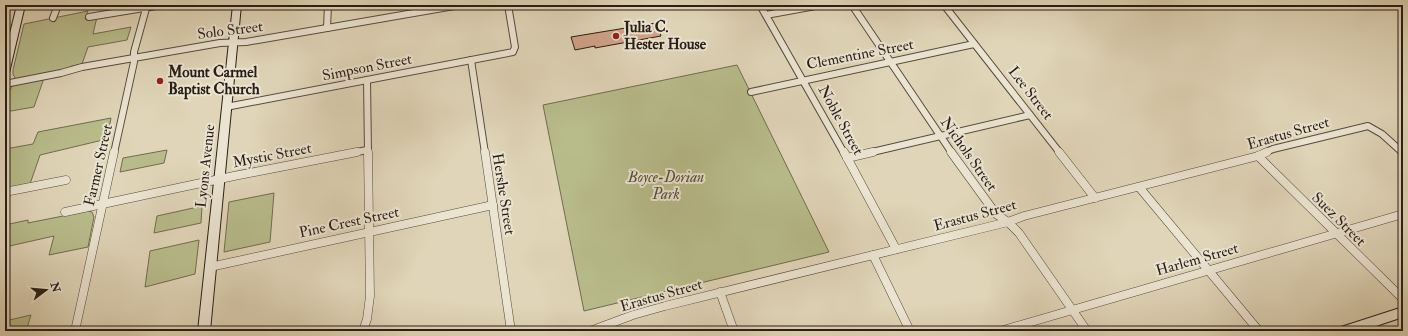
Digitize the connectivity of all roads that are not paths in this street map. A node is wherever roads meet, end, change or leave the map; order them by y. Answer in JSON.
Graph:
{"nodes":[{"id":1,"x":21,"y":5,"type":"edge"},
{"id":2,"x":58,"y":5,"type":"edge"},
{"id":3,"x":162,"y":5,"type":"edge"},
{"id":4,"x":237,"y":5,"type":"edge"},
{"id":5,"x":328,"y":5,"type":"edge"},
{"id":6,"x":418,"y":5,"type":"edge"},
{"id":7,"x":460,"y":5,"type":"edge"},
{"id":8,"x":508,"y":5,"type":"edge"},
{"id":9,"x":760,"y":5,"type":"edge"},
{"id":10,"x":821,"y":5,"type":"edge"},
{"id":11,"x":852,"y":5,"type":"edge"},
{"id":12,"x":944,"y":5,"type":"edge"},
{"id":13,"x":146,"y":6,"type":"edge"},
{"id":14,"x":419,"y":12,"type":"junction"},
{"id":15,"x":766,"y":15,"type":"junction"},
{"id":16,"x":89,"y":16,"type":"dead end"},
{"id":17,"x":53,"y":18,"type":"dead end"},
{"id":18,"x":327,"y":28,"type":"junction"},
{"id":19,"x":233,"y":43,"type":"junction"},
{"id":20,"x":974,"y":44,"type":"junction"},
{"id":21,"x":134,"y":58,"type":"junction"},
{"id":22,"x":471,"y":60,"type":"junction"},
{"id":23,"x":890,"y":62,"type":"junction"},
{"id":24,"x":5,"y":73,"type":"edge"},
{"id":25,"x":803,"y":79,"type":"junction"},
{"id":26,"x":367,"y":80,"type":"junction"},
{"id":27,"x":5,"y":84,"type":"edge"},
{"id":28,"x":751,"y":92,"type":"dead end"},
{"id":29,"x":226,"y":107,"type":"junction"},
{"id":30,"x":1030,"y":115,"type":"junction"},
{"id":31,"x":940,"y":137,"type":"junction"},
{"id":32,"x":367,"y":150,"type":"junction"},
{"id":33,"x":1403,"y":153,"type":"edge"},
{"id":34,"x":1258,"y":156,"type":"junction"},
{"id":35,"x":847,"y":158,"type":"junction"},
{"id":36,"x":219,"y":179,"type":"junction"},
{"id":37,"x":66,"y":180,"type":"dead end"},
{"id":38,"x":1139,"y":187,"type":"junction"},
{"id":39,"x":5,"y":192,"type":"edge"},
{"id":40,"x":1095,"y":198,"type":"junction"},
{"id":41,"x":102,"y":204,"type":"junction"},
{"id":42,"x":493,"y":205,"type":"junction"},
{"id":43,"x":65,"y":212,"type":"dead end"},
{"id":44,"x":1403,"y":214,"type":"edge"},
{"id":45,"x":1008,"y":222,"type":"junction"},
{"id":46,"x":369,"y":232,"type":"junction"},
{"id":47,"x":1336,"y":235,"type":"junction"},
{"id":48,"x":896,"y":249,"type":"junction"},
{"id":49,"x":873,"y":255,"type":"junction"},
{"id":50,"x":210,"y":267,"type":"junction"},
{"id":51,"x":1208,"y":270,"type":"junction"},
{"id":52,"x":720,"y":292,"type":"junction"},
{"id":53,"x":1403,"y":299,"type":"edge"},
{"id":54,"x":1073,"y":310,"type":"junction"},
{"id":55,"x":1403,"y":312,"type":"edge"},
{"id":56,"x":75,"y":331,"type":"edge"},
{"id":57,"x":204,"y":331,"type":"edge"},
{"id":58,"x":363,"y":331,"type":"edge"},
{"id":59,"x":511,"y":331,"type":"edge"},
{"id":60,"x":590,"y":331,"type":"edge"},
{"id":61,"x":734,"y":331,"type":"edge"},
{"id":62,"x":910,"y":331,"type":"edge"},
{"id":63,"x":1000,"y":331,"type":"edge"},
{"id":64,"x":1087,"y":331,"type":"edge"},
{"id":65,"x":1258,"y":331,"type":"edge"},
{"id":66,"x":1345,"y":331,"type":"edge"}],
"edges":[{"from":1,"to":24,"type":"street"},
{"from":2,"to":17,"type":"street"},
{"from":3,"to":13,"type":"street"},
{"from":4,"to":19,"type":"street","name":"Lyons Avenue"},
{"from":5,"to":18,"type":"street"},
{"from":6,"to":14,"type":"street"},
{"from":7,"to":14,"type":"street","name":"Solo Street"},
{"from":8,"to":22,"type":"street","name":"Simpson Street"},
{"from":9,"to":15,"type":"street","name":"Noble Street"},
{"from":10,"to":15,"type":"street"},
{"from":11,"to":23,"type":"street","name":"Nichols Street"},
{"from":12,"to":20,"type":"street","name":"Lee Street"},
{"from":13,"to":16,"type":"street"},
{"from":13,"to":21,"type":"street","name":"Farmer Street"},
{"from":14,"to":18,"type":"street","name":"Solo Street"},
{"from":15,"to":25,"type":"street","name":"Noble Street"},
{"from":18,"to":19,"type":"street","name":"Solo Street"},
{"from":19,"to":21,"type":"street","name":"Solo Street"},
{"from":19,"to":29,"type":"street","name":"Lyons Avenue"},
{"from":20,"to":23,"type":"street","name":"Clementine Street"},
{"from":20,"to":30,"type":"street","name":"Lee Street"},
{"from":21,"to":27,"type":"street","name":"Solo Street"},
{"from":21,"to":41,"type":"street","name":"Farmer Street"},
{"from":22,"to":26,"type":"street","name":"Simpson Street"},
{"from":22,"to":42,"type":"street","name":"Hershe Street"},
{"from":23,"to":25,"type":"street","name":"Clementine Street"},
{"from":23,"to":31,"type":"street","name":"Nichols Street"},
{"from":25,"to":28,"type":"street","name":"Clementine Street"},
{"from":25,"to":35,"type":"street","name":"Noble Street"},
{"from":26,"to":29,"type":"street","name":"Simpson Street"},
{"from":26,"to":32,"type":"street"},
{"from":29,"to":36,"type":"street","name":"Lyons Avenue"},
{"from":30,"to":31,"type":"street"},
{"from":30,"to":40,"type":"street","name":"Lee Street"},
{"from":31,"to":35,"type":"street"},
{"from":31,"to":45,"type":"street","name":"Nichols Street"},
{"from":32,"to":36,"type":"street","name":"Mystic Street"},
{"from":32,"to":46,"type":"street"},
{"from":33,"to":34,"type":"street","name":"Erastus Street"},
{"from":34,"to":38,"type":"street","name":"Erastus Street"},
{"from":34,"to":47,"type":"street","name":"Suez Street"},
{"from":35,"to":48,"type":"street","name":"Noble Street"},
{"from":36,"to":41,"type":"street","name":"Mystic Street"},
{"from":36,"to":50,"type":"street","name":"Lyons Avenue"},
{"from":37,"to":39,"type":"street"},
{"from":38,"to":40,"type":"street","name":"Erastus Street"},
{"from":38,"to":51,"type":"street"},
{"from":40,"to":45,"type":"street","name":"Erastus Street"},
{"from":41,"to":43,"type":"street","name":"Mystic Street"},
{"from":41,"to":56,"type":"street","name":"Farmer Street"},
{"from":42,"to":46,"type":"street","name":"Pine Crest Street"},
{"from":42,"to":59,"type":"street","name":"Hershe Street"},
{"from":44,"to":47,"type":"street","name":"Harlem Street"},
{"from":45,"to":48,"type":"street","name":"Erastus Street"},
{"from":45,"to":54,"type":"street","name":"Nichols Street"},
{"from":46,"to":50,"type":"street","name":"Pine Crest Street"},
{"from":46,"to":58,"type":"street"},
{"from":47,"to":51,"type":"street","name":"Harlem Street"},
{"from":47,"to":53,"type":"street","name":"Suez Street"},
{"from":48,"to":49,"type":"street","name":"Erastus Street"},
{"from":49,"to":52,"type":"street","name":"Erastus Street"},
{"from":49,"to":62,"type":"street"},
{"from":50,"to":57,"type":"street","name":"Lyons Avenue"},
{"from":51,"to":54,"type":"street","name":"Harlem Street"},
{"from":51,"to":65,"type":"street"},
{"from":52,"to":60,"type":"street","name":"Erastus Street"},
{"from":52,"to":61,"type":"street"},
{"from":54,"to":63,"type":"street","name":"Harlem Street"},
{"from":54,"to":64,"type":"street","name":"Nichols Street"},
{"from":55,"to":66,"type":"street"}]}
